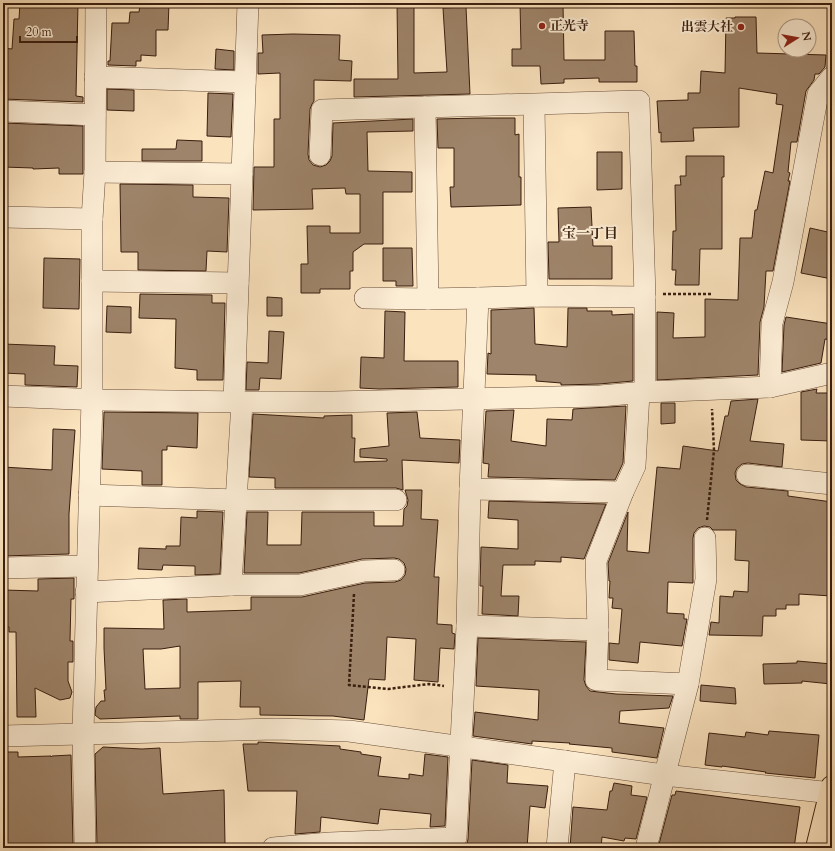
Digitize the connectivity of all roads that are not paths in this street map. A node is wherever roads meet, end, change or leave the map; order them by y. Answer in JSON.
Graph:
{"nodes":[{"id":1,"x":96,"y":3,"type":"edge"},
{"id":2,"x":248,"y":3,"type":"edge"},
{"id":3,"x":95,"y":77,"type":"junction"},
{"id":4,"x":832,"y":77,"type":"edge"},
{"id":5,"x":246,"y":82,"type":"junction"},
{"id":6,"x":534,"y":105,"type":"junction"},
{"id":7,"x":425,"y":107,"type":"junction"},
{"id":8,"x":3,"y":111,"type":"edge"},
{"id":9,"x":95,"y":115,"type":"junction"},
{"id":10,"x":320,"y":155,"type":"dead end"},
{"id":11,"x":94,"y":172,"type":"junction"},
{"id":12,"x":242,"y":174,"type":"junction"},
{"id":13,"x":3,"y":217,"type":"edge"},
{"id":14,"x":92,"y":219,"type":"junction"},
{"id":15,"x":92,"y":281,"type":"junction"},
{"id":16,"x":238,"y":283,"type":"junction"},
{"id":17,"x":645,"y":295,"type":"junction"},
{"id":18,"x":537,"y":296,"type":"junction"},
{"id":19,"x":365,"y":298,"type":"dead end"},
{"id":20,"x":428,"y":298,"type":"junction"},
{"id":21,"x":478,"y":298,"type":"junction"},
{"id":22,"x":832,"y":373,"type":"edge"},
{"id":23,"x":770,"y":387,"type":"junction"},
{"id":24,"x":642,"y":393,"type":"junction"},
{"id":25,"x":3,"y":396,"type":"edge"},
{"id":26,"x":473,"y":398,"type":"junction"},
{"id":27,"x":92,"y":400,"type":"junction"},
{"id":28,"x":238,"y":402,"type":"junction"},
{"id":29,"x":747,"y":475,"type":"dead end"},
{"id":30,"x":832,"y":484,"type":"edge"},
{"id":31,"x":470,"y":488,"type":"junction"},
{"id":32,"x":623,"y":492,"type":"junction"},
{"id":33,"x":89,"y":495,"type":"junction"},
{"id":34,"x":236,"y":500,"type":"junction"},
{"id":35,"x":396,"y":500,"type":"dead end"},
{"id":36,"x":705,"y":538,"type":"road end"},
{"id":37,"x":87,"y":566,"type":"junction"},
{"id":38,"x":3,"y":568,"type":"edge"},
{"id":39,"x":394,"y":570,"type":"dead end"},
{"id":40,"x":231,"y":585,"type":"junction"},
{"id":41,"x":86,"y":592,"type":"junction"},
{"id":42,"x":467,"y":626,"type":"junction"},
{"id":43,"x":598,"y":630,"type":"junction"},
{"id":44,"x":688,"y":684,"type":"junction"},
{"id":45,"x":83,"y":733,"type":"junction"},
{"id":46,"x":3,"y":736,"type":"edge"},
{"id":47,"x":461,"y":748,"type":"junction"},
{"id":48,"x":565,"y":761,"type":"junction"},
{"id":49,"x":664,"y":775,"type":"junction"},
{"id":50,"x":832,"y":791,"type":"edge"},
{"id":51,"x":456,"y":843,"type":"edge"},
{"id":52,"x":329,"y":846,"type":"edge"},
{"id":53,"x":85,"y":848,"type":"edge"},
{"id":54,"x":273,"y":848,"type":"edge"},
{"id":55,"x":557,"y":848,"type":"edge"},
{"id":56,"x":646,"y":848,"type":"edge"},
{"id":57,"x":817,"y":848,"type":"edge"}],
"edges":[{"from":1,"to":3,"type":"street"},
{"from":2,"to":5,"type":"street"},
{"from":3,"to":5,"type":"street"},
{"from":3,"to":9,"type":"street"},
{"from":4,"to":23,"type":"street"},
{"from":5,"to":12,"type":"street"},
{"from":6,"to":7,"type":"street"},
{"from":6,"to":17,"type":"street"},
{"from":6,"to":18,"type":"street"},
{"from":7,"to":10,"type":"street"},
{"from":7,"to":20,"type":"street"},
{"from":8,"to":9,"type":"street"},
{"from":9,"to":11,"type":"street"},
{"from":11,"to":12,"type":"street"},
{"from":11,"to":14,"type":"street"},
{"from":12,"to":16,"type":"street"},
{"from":13,"to":14,"type":"street"},
{"from":14,"to":15,"type":"street"},
{"from":15,"to":16,"type":"street"},
{"from":15,"to":27,"type":"street"},
{"from":16,"to":28,"type":"street"},
{"from":17,"to":18,"type":"street"},
{"from":17,"to":24,"type":"street"},
{"from":18,"to":21,"type":"street"},
{"from":19,"to":20,"type":"street"},
{"from":20,"to":21,"type":"street"},
{"from":21,"to":26,"type":"street"},
{"from":22,"to":23,"type":"street"},
{"from":23,"to":24,"type":"street"},
{"from":24,"to":26,"type":"street"},
{"from":24,"to":32,"type":"street"},
{"from":25,"to":27,"type":"street"},
{"from":26,"to":28,"type":"street"},
{"from":26,"to":31,"type":"street"},
{"from":27,"to":28,"type":"street"},
{"from":27,"to":33,"type":"street"},
{"from":28,"to":34,"type":"street"},
{"from":29,"to":30,"type":"street"},
{"from":31,"to":32,"type":"street"},
{"from":31,"to":42,"type":"street"},
{"from":32,"to":43,"type":"street"},
{"from":33,"to":34,"type":"street"},
{"from":33,"to":37,"type":"street"},
{"from":34,"to":35,"type":"street"},
{"from":34,"to":40,"type":"street"},
{"from":36,"to":44,"type":"street"},
{"from":37,"to":38,"type":"street"},
{"from":37,"to":41,"type":"street"},
{"from":39,"to":40,"type":"street"},
{"from":40,"to":41,"type":"street"},
{"from":41,"to":45,"type":"street"},
{"from":42,"to":43,"type":"street"},
{"from":42,"to":47,"type":"street"},
{"from":43,"to":44,"type":"street"},
{"from":44,"to":49,"type":"street"},
{"from":45,"to":46,"type":"street"},
{"from":45,"to":47,"type":"street"},
{"from":45,"to":53,"type":"street"},
{"from":47,"to":48,"type":"street"},
{"from":47,"to":51,"type":"street"},
{"from":48,"to":49,"type":"street"},
{"from":48,"to":55,"type":"street"},
{"from":49,"to":50,"type":"street"},
{"from":49,"to":56,"type":"street"},
{"from":50,"to":57,"type":"main road"},
{"from":51,"to":52,"type":"street"},
{"from":52,"to":54,"type":"street"}]}
